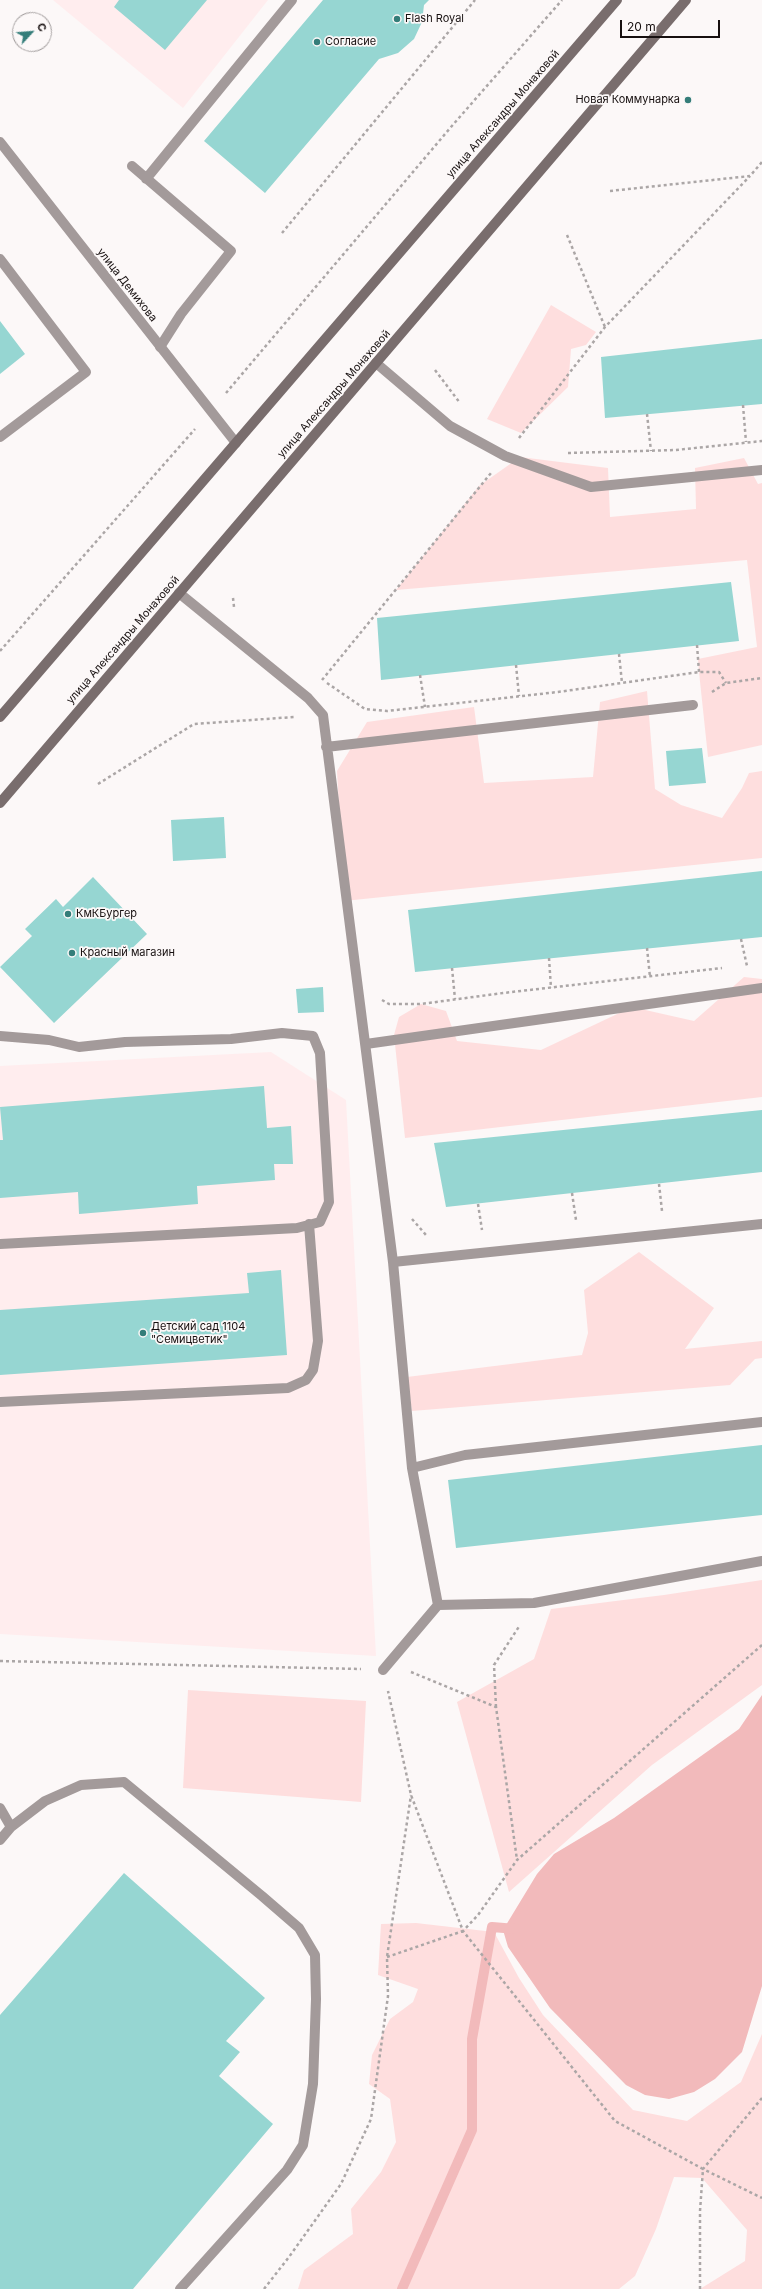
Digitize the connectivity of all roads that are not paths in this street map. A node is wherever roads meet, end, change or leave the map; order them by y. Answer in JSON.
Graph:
{"nodes":[{"id":1,"x":292,"y":0,"type":"edge"},
{"id":2,"x":617,"y":0,"type":"edge"},
{"id":3,"x":686,"y":0,"type":"edge"},
{"id":4,"x":0,"y":142,"type":"edge"},
{"id":5,"x":132,"y":166,"type":"dead end"},
{"id":6,"x":146,"y":179,"type":"junction"},
{"id":7,"x":0,"y":259,"type":"edge"},
{"id":8,"x":160,"y":347,"type":"junction"},
{"id":9,"x":376,"y":363,"type":"junction"},
{"id":10,"x":0,"y":437,"type":"edge"},
{"id":11,"x":236,"y":443,"type":"junction"},
{"id":12,"x":762,"y":470,"type":"edge"},
{"id":13,"x":179,"y":593,"type":"junction"},
{"id":14,"x":693,"y":705,"type":"road end"},
{"id":15,"x":0,"y":717,"type":"edge"},
{"id":16,"x":326,"y":747,"type":"junction"},
{"id":17,"x":0,"y":803,"type":"edge"},
{"id":18,"x":762,"y":988,"type":"edge"},
{"id":19,"x":0,"y":1036,"type":"edge"},
{"id":20,"x":366,"y":1044,"type":"junction"},
{"id":21,"x":309,"y":1224,"type":"junction"},
{"id":22,"x":762,"y":1224,"type":"edge"},
{"id":23,"x":0,"y":1244,"type":"edge"},
{"id":24,"x":393,"y":1262,"type":"junction"},
{"id":25,"x":0,"y":1402,"type":"edge"},
{"id":26,"x":762,"y":1422,"type":"edge"},
{"id":27,"x":412,"y":1468,"type":"junction"},
{"id":28,"x":762,"y":1561,"type":"edge"},
{"id":29,"x":438,"y":1605,"type":"junction"},
{"id":30,"x":383,"y":1670,"type":"road end"},
{"id":31,"x":0,"y":1808,"type":"edge"},
{"id":32,"x":11,"y":1827,"type":"junction"},
{"id":33,"x":0,"y":1840,"type":"edge"},
{"id":34,"x":180,"y":2289,"type":"edge"}],
"edges":[{"from":1,"to":6,"type":"street"},
{"from":2,"to":11,"type":"main road","name":"улица Александры Монаховой"},
{"from":3,"to":9,"type":"main road","name":"улица Александры Монаховой"},
{"from":4,"to":8,"type":"street","name":"улица Демихова"},
{"from":5,"to":6,"type":"street"},
{"from":6,"to":8,"type":"street"},
{"from":7,"to":10,"type":"street"},
{"from":8,"to":11,"type":"street","name":"улица Демихова"},
{"from":9,"to":12,"type":"street"},
{"from":9,"to":13,"type":"main road","name":"улица Александры Монаховой"},
{"from":11,"to":15,"type":"main road","name":"улица Александры Монаховой"},
{"from":13,"to":16,"type":"street"},
{"from":13,"to":17,"type":"main road","name":"улица Александры Монаховой"},
{"from":14,"to":16,"type":"street"},
{"from":16,"to":20,"type":"street"},
{"from":18,"to":20,"type":"street"},
{"from":19,"to":21,"type":"street"},
{"from":20,"to":24,"type":"street"},
{"from":21,"to":23,"type":"street"},
{"from":21,"to":25,"type":"street"},
{"from":22,"to":24,"type":"street"},
{"from":24,"to":27,"type":"street"},
{"from":26,"to":27,"type":"street"},
{"from":27,"to":29,"type":"street"},
{"from":28,"to":29,"type":"street"},
{"from":29,"to":30,"type":"street"},
{"from":31,"to":32,"type":"street"},
{"from":32,"to":33,"type":"street"},
{"from":32,"to":34,"type":"street"}]}
